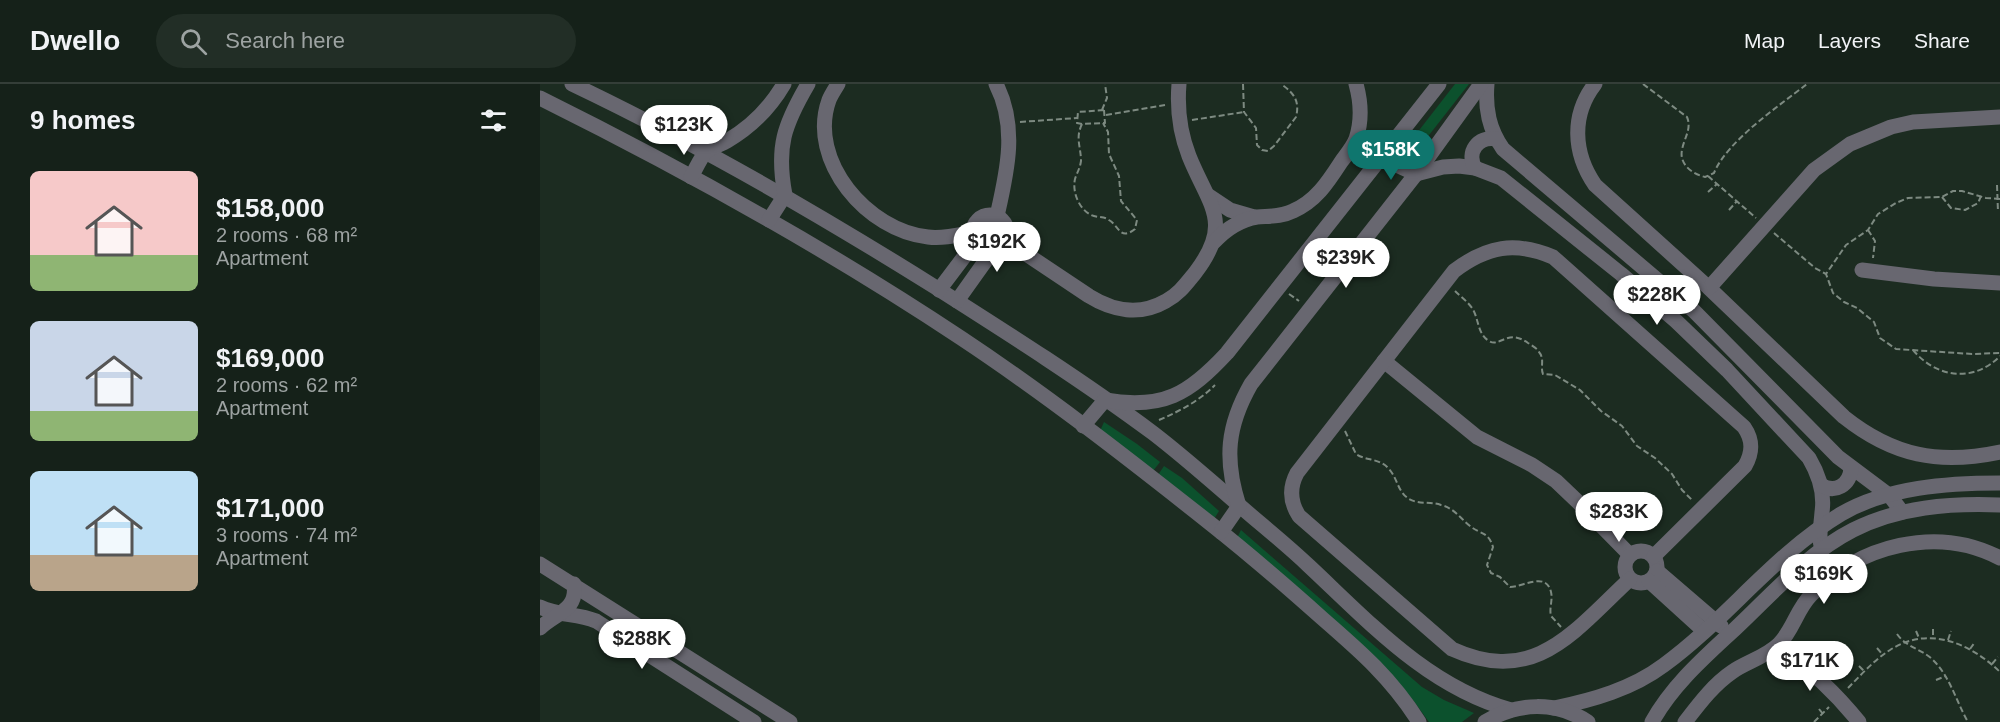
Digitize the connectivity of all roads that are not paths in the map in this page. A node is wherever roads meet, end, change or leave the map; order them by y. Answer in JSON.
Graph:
{"nodes":[{"id":1,"x":572,"y":84,"type":"edge"},
{"id":2,"x":784,"y":84,"type":"edge"},
{"id":3,"x":808,"y":84,"type":"edge"},
{"id":4,"x":838,"y":84,"type":"edge"},
{"id":5,"x":996,"y":84,"type":"edge"},
{"id":6,"x":1179,"y":84,"type":"edge"},
{"id":7,"x":1356,"y":84,"type":"edge"},
{"id":8,"x":1439,"y":84,"type":"edge"},
{"id":9,"x":1481,"y":84,"type":"edge"},
{"id":10,"x":1487,"y":84,"type":"edge"},
{"id":11,"x":1595,"y":84,"type":"edge"},
{"id":12,"x":540,"y":98,"type":"edge"},
{"id":13,"x":2000,"y":117,"type":"edge"},
{"id":14,"x":1496,"y":139,"type":"junction"},
{"id":15,"x":706,"y":151,"type":"junction"},
{"id":16,"x":1381,"y":158,"type":"junction"},
{"id":17,"x":1475,"y":168,"type":"junction"},
{"id":18,"x":1416,"y":174,"type":"junction"},
{"id":19,"x":691,"y":177,"type":"junction"},
{"id":20,"x":1206,"y":194,"type":"junction"},
{"id":21,"x":785,"y":195,"type":"junction"},
{"id":22,"x":997,"y":216,"type":"junction"},
{"id":23,"x":1257,"y":217,"type":"junction"},
{"id":24,"x":769,"y":220,"type":"junction"},
{"id":25,"x":974,"y":236,"type":"junction"},
{"id":26,"x":1214,"y":242,"type":"junction"},
{"id":27,"x":1000,"y":244,"type":"junction"},
{"id":28,"x":1866,"y":271,"type":"road end"},
{"id":29,"x":2000,"y":283,"type":"edge"},
{"id":30,"x":1709,"y":288,"type":"junction"},
{"id":31,"x":939,"y":290,"type":"junction"},
{"id":32,"x":957,"y":301,"type":"junction"},
{"id":33,"x":1384,"y":361,"type":"junction"},
{"id":34,"x":1105,"y":400,"type":"junction"},
{"id":35,"x":1083,"y":426,"type":"junction"},
{"id":36,"x":2000,"y":452,"type":"edge"},
{"id":37,"x":1851,"y":468,"type":"junction"},
{"id":38,"x":2000,"y":483,"type":"edge"},
{"id":39,"x":1821,"y":485,"type":"junction"},
{"id":40,"x":1890,"y":496,"type":"junction"},
{"id":41,"x":2000,"y":505,"type":"edge"},
{"id":42,"x":1239,"y":506,"type":"junction"},
{"id":43,"x":1902,"y":512,"type":"junction"},
{"id":44,"x":1819,"y":529,"type":"junction"},
{"id":45,"x":1221,"y":532,"type":"junction"},
{"id":46,"x":1822,"y":550,"type":"junction"},
{"id":47,"x":1630,"y":555,"type":"junction"},
{"id":48,"x":2000,"y":558,"type":"edge"},
{"id":49,"x":540,"y":564,"type":"edge"},
{"id":50,"x":1653,"y":570,"type":"junction"},
{"id":51,"x":1630,"y":579,"type":"junction"},
{"id":52,"x":574,"y":585,"type":"junction"},
{"id":53,"x":540,"y":607,"type":"edge"},
{"id":54,"x":557,"y":614,"type":"junction"},
{"id":55,"x":1710,"y":626,"type":"junction"},
{"id":56,"x":540,"y":628,"type":"edge"},
{"id":57,"x":1730,"y":633,"type":"junction"},
{"id":58,"x":1778,"y":646,"type":"junction"},
{"id":59,"x":1686,"y":647,"type":"junction"},
{"id":60,"x":1700,"y":661,"type":"junction"},
{"id":61,"x":1554,"y":708,"type":"junction"},
{"id":62,"x":1511,"y":710,"type":"junction"},
{"id":63,"x":754,"y":722,"type":"edge"},
{"id":64,"x":790,"y":722,"type":"edge"},
{"id":65,"x":1419,"y":722,"type":"edge"},
{"id":66,"x":1485,"y":722,"type":"edge"},
{"id":67,"x":1588,"y":722,"type":"edge"},
{"id":68,"x":1652,"y":722,"type":"edge"},
{"id":69,"x":1685,"y":722,"type":"edge"},
{"id":70,"x":1859,"y":722,"type":"edge"}],
"edges":[{"from":1,"to":15,"type":"street"},
{"from":2,"to":15,"type":"street"},
{"from":3,"to":21,"type":"street"},
{"from":4,"to":25,"type":"street"},
{"from":5,"to":22,"type":"street"},
{"from":6,"to":20,"type":"street"},
{"from":7,"to":23,"type":"street"},
{"from":8,"to":16,"type":"street"},
{"from":9,"to":18,"type":"street"},
{"from":10,"to":14,"type":"street"},
{"from":11,"to":30,"type":"street"},
{"from":12,"to":19,"type":"street"},
{"from":13,"to":30,"type":"street"},
{"from":14,"to":17,"type":"street"},
{"from":14,"to":37,"type":"street"},
{"from":15,"to":19,"type":"street"},
{"from":15,"to":21,"type":"street"},
{"from":16,"to":18,"type":"street"},
{"from":16,"to":34,"type":"street"},
{"from":17,"to":18,"type":"street"},
{"from":17,"to":39,"type":"street"},
{"from":18,"to":42,"type":"street"},
{"from":19,"to":24,"type":"street"},
{"from":20,"to":23,"type":"street"},
{"from":20,"to":26,"type":"street"},
{"from":21,"to":24,"type":"street"},
{"from":21,"to":31,"type":"street"},
{"from":22,"to":25,"type":"street"},
{"from":22,"to":27,"type":"street"},
{"from":23,"to":26,"type":"street"},
{"from":24,"to":35,"type":"street"},
{"from":25,"to":27,"type":"street"},
{"from":25,"to":31,"type":"street"},
{"from":26,"to":27,"type":"street"},
{"from":27,"to":32,"type":"street"},
{"from":28,"to":29,"type":"street"},
{"from":30,"to":36,"type":"street"},
{"from":31,"to":32,"type":"street"},
{"from":32,"to":34,"type":"street"},
{"from":33,"to":47,"type":"street"},
{"from":33,"to":50,"type":"street"},
{"from":33,"to":51,"type":"street"},
{"from":34,"to":35,"type":"street"},
{"from":34,"to":42,"type":"street"},
{"from":35,"to":45,"type":"street"},
{"from":37,"to":39,"type":"street"},
{"from":37,"to":40,"type":"street"},
{"from":38,"to":40,"type":"street"},
{"from":39,"to":44,"type":"street"},
{"from":40,"to":43,"type":"street"},
{"from":40,"to":44,"type":"street"},
{"from":41,"to":43,"type":"street"},
{"from":42,"to":45,"type":"street"},
{"from":42,"to":62,"type":"street"},
{"from":43,"to":46,"type":"street"},
{"from":44,"to":46,"type":"street"},
{"from":44,"to":55,"type":"street"},
{"from":45,"to":65,"type":"street"},
{"from":46,"to":57,"type":"street"},
{"from":47,"to":50,"type":"street"},
{"from":47,"to":51,"type":"street"},
{"from":48,"to":58,"type":"street"},
{"from":49,"to":52,"type":"street"},
{"from":50,"to":51,"type":"street"},
{"from":50,"to":55,"type":"street"},
{"from":52,"to":54,"type":"street"},
{"from":52,"to":64,"type":"street"},
{"from":53,"to":54,"type":"street"},
{"from":54,"to":56,"type":"street"},
{"from":54,"to":63,"type":"street"},
{"from":55,"to":57,"type":"street"},
{"from":55,"to":59,"type":"street"},
{"from":57,"to":60,"type":"street"},
{"from":58,"to":69,"type":"street"},
{"from":58,"to":70,"type":"street"},
{"from":59,"to":60,"type":"street"},
{"from":59,"to":61,"type":"street"},
{"from":60,"to":68,"type":"street"},
{"from":61,"to":62,"type":"street"},
{"from":61,"to":67,"type":"street"},
{"from":62,"to":66,"type":"street"}]}
